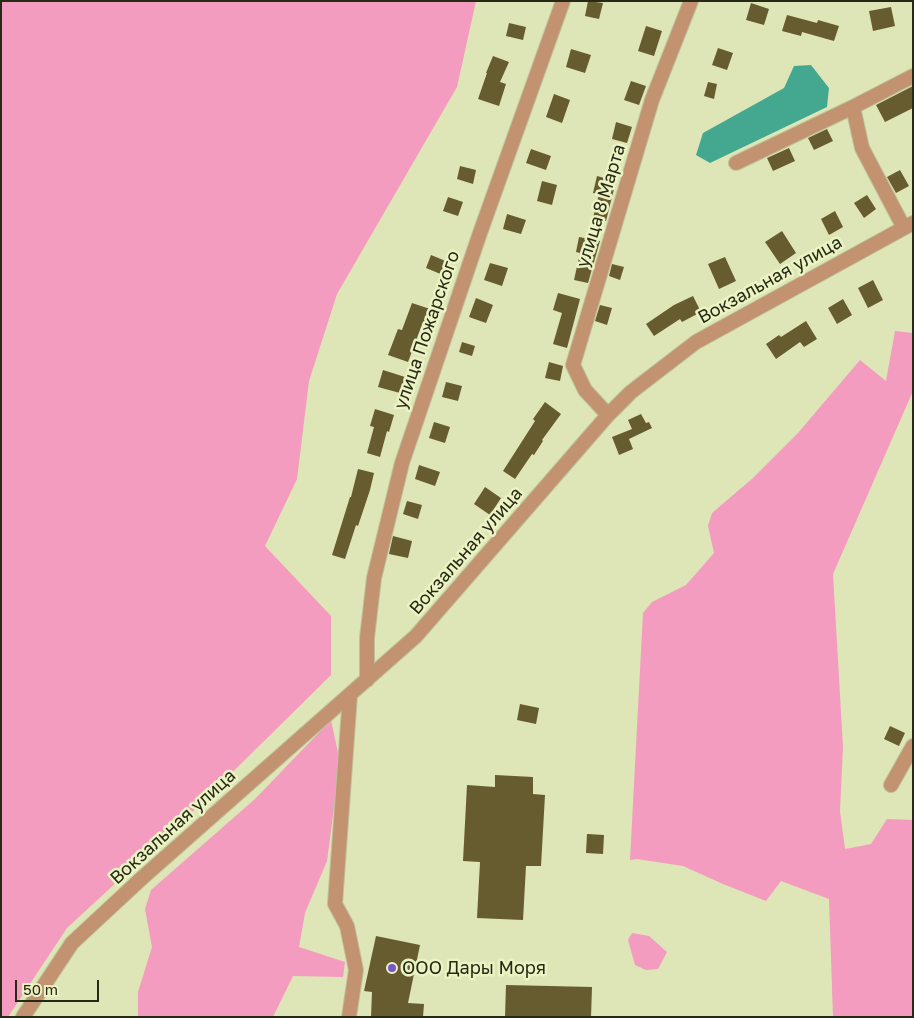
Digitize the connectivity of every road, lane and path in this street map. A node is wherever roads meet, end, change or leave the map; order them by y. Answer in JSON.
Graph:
{"nodes":[{"id":1,"x":563,"y":1,"type":"edge"},
{"id":2,"x":691,"y":1,"type":"edge"},
{"id":3,"x":913,"y":76,"type":"edge"},
{"id":4,"x":853,"y":107,"type":"junction"},
{"id":5,"x":736,"y":163,"type":"dead end"},
{"id":6,"x":908,"y":226,"type":"edge"},
{"id":7,"x":608,"y":415,"type":"junction"},
{"id":8,"x":367,"y":680,"type":"junction"},
{"id":9,"x":350,"y":695,"type":"junction"},
{"id":10,"x":913,"y":746,"type":"edge"},
{"id":11,"x":891,"y":785,"type":"dead end"},
{"id":12,"x":23,"y":1017,"type":"edge"},
{"id":13,"x":350,"y":1017,"type":"edge"}],
"edges":[{"from":1,"to":8,"type":"street","name":"улица Пожарского"},
{"from":2,"to":7,"type":"street","name":"улица 8 Марта"},
{"from":3,"to":4,"type":"street"},
{"from":4,"to":5,"type":"street"},
{"from":4,"to":6,"type":"street"},
{"from":6,"to":7,"type":"street","name":"Вокзальная улица"},
{"from":7,"to":8,"type":"street","name":"Вокзальная улица"},
{"from":8,"to":9,"type":"street","name":"Вокзальная улица"},
{"from":9,"to":12,"type":"street","name":"Вокзальная улица"},
{"from":9,"to":13,"type":"street"},
{"from":10,"to":11,"type":"street"}]}
